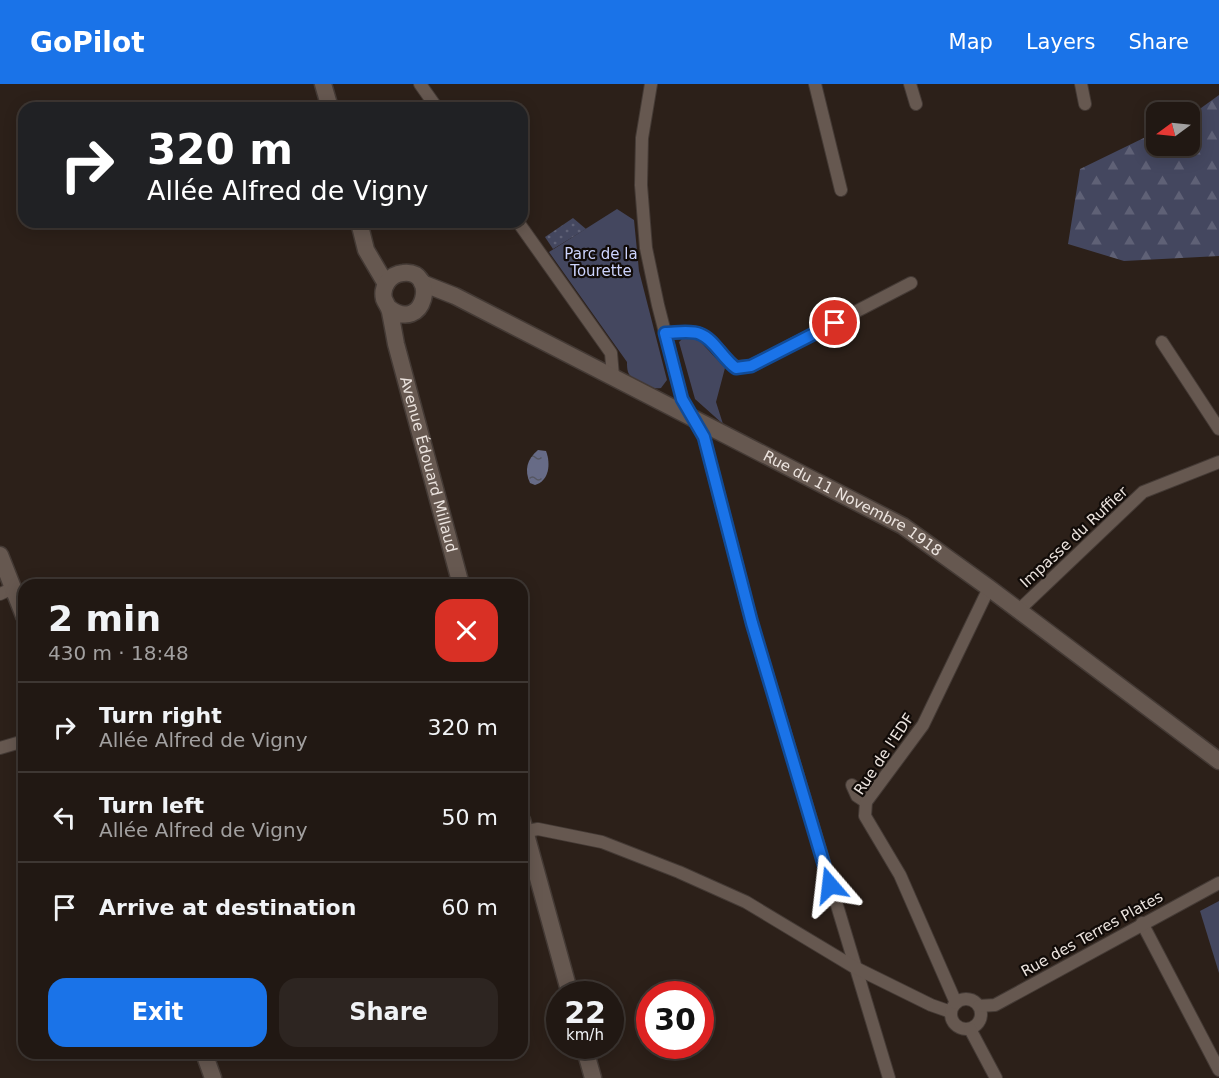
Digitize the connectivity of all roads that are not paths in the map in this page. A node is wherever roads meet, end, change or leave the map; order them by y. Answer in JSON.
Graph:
{"nodes":[{"id":1,"x":323,"y":84,"type":"edge"},
{"id":2,"x":420,"y":84,"type":"edge"},
{"id":3,"x":651,"y":84,"type":"edge"},
{"id":4,"x":815,"y":84,"type":"edge"},
{"id":5,"x":910,"y":84,"type":"edge"},
{"id":6,"x":1081,"y":84,"type":"edge"},
{"id":7,"x":328,"y":102,"type":"edge"},
{"id":8,"x":433,"y":102,"type":"edge"},
{"id":9,"x":916,"y":104,"type":"dead end"},
{"id":10,"x":1085,"y":104,"type":"dead end"},
{"id":11,"x":841,"y":190,"type":"dead end"},
{"id":12,"x":360,"y":228,"type":"edge"},
{"id":13,"x":522,"y":228,"type":"edge"},
{"id":14,"x":366,"y":250,"type":"junction"},
{"id":15,"x":403,"y":273,"type":"junction"},
{"id":16,"x":422,"y":283,"type":"junction"},
{"id":17,"x":911,"y":283,"type":"dead end"},
{"id":18,"x":386,"y":284,"type":"junction"},
{"id":19,"x":455,"y":296,"type":"junction"},
{"id":20,"x":423,"y":303,"type":"junction"},
{"id":21,"x":389,"y":308,"type":"junction"},
{"id":22,"x":407,"y":314,"type":"junction"},
{"id":23,"x":665,"y":333,"type":"junction"},
{"id":24,"x":1162,"y":342,"type":"dead end"},
{"id":25,"x":396,"y":344,"type":"junction"},
{"id":26,"x":614,"y":376,"type":"junction"},
{"id":27,"x":691,"y":417,"type":"junction"},
{"id":28,"x":1219,"y":429,"type":"edge"},
{"id":29,"x":1219,"y":462,"type":"edge"},
{"id":30,"x":0,"y":555,"type":"edge"},
{"id":31,"x":460,"y":579,"type":"edge"},
{"id":32,"x":990,"y":588,"type":"junction"},
{"id":33,"x":6,"y":591,"type":"edge"},
{"id":34,"x":18,"y":608,"type":"edge"},
{"id":35,"x":1019,"y":610,"type":"junction"},
{"id":36,"x":18,"y":743,"type":"edge"},
{"id":37,"x":0,"y":748,"type":"edge"},
{"id":38,"x":1219,"y":761,"type":"edge"},
{"id":39,"x":852,"y":785,"type":"dead end"},
{"id":40,"x":866,"y":802,"type":"junction"},
{"id":41,"x":528,"y":828,"type":"edge"},
{"id":42,"x":528,"y":846,"type":"edge"},
{"id":43,"x":1219,"y":883,"type":"edge"},
{"id":44,"x":1142,"y":923,"type":"junction"},
{"id":45,"x":854,"y":967,"type":"junction"},
{"id":46,"x":566,"y":981,"type":"edge"},
{"id":47,"x":979,"y":1006,"type":"junction"},
{"id":48,"x":954,"y":1007,"type":"junction"},
{"id":49,"x":970,"y":1029,"type":"junction"},
{"id":50,"x":206,"y":1059,"type":"edge"},
{"id":51,"x":588,"y":1059,"type":"edge"},
{"id":52,"x":1219,"y":1070,"type":"edge"},
{"id":53,"x":213,"y":1078,"type":"edge"},
{"id":54,"x":593,"y":1078,"type":"edge"},
{"id":55,"x":889,"y":1078,"type":"edge"},
{"id":56,"x":996,"y":1078,"type":"edge"}],
"edges":[{"from":1,"to":7,"type":"main road"},
{"from":2,"to":8,"type":"street"},
{"from":3,"to":23,"type":"street"},
{"from":4,"to":11,"type":"street"},
{"from":5,"to":9,"type":"street"},
{"from":6,"to":10,"type":"street"},
{"from":12,"to":14,"type":"main road"},
{"from":13,"to":26,"type":"street"},
{"from":14,"to":15,"type":"main road"},
{"from":14,"to":18,"type":"main road"},
{"from":15,"to":16,"type":"main road"},
{"from":15,"to":18,"type":"main road"},
{"from":16,"to":19,"type":"main road","name":"Rue du 11 Novembre 1918"},
{"from":16,"to":20,"type":"main road"},
{"from":17,"to":23,"type":"street"},
{"from":18,"to":21,"type":"main road"},
{"from":19,"to":20,"type":"main road"},
{"from":19,"to":26,"type":"main road","name":"Rue du 11 Novembre 1918"},
{"from":20,"to":22,"type":"main road"},
{"from":21,"to":22,"type":"main road"},
{"from":21,"to":25,"type":"main road","name":"Avenue Édouard Millaud"},
{"from":22,"to":25,"type":"main road"},
{"from":23,"to":27,"type":"street"},
{"from":24,"to":28,"type":"street"},
{"from":25,"to":31,"type":"main road","name":"Avenue Édouard Millaud"},
{"from":26,"to":27,"type":"main road","name":"Rue du 11 Novembre 1918"},
{"from":27,"to":32,"type":"main road","name":"Rue du 11 Novembre 1918"},
{"from":27,"to":45,"type":"street"},
{"from":29,"to":35,"type":"street","name":"Impasse du Ruffier"},
{"from":30,"to":33,"type":"main road"},
{"from":32,"to":35,"type":"main road","name":"Rue du 11 Novembre 1918"},
{"from":32,"to":40,"type":"street","name":"Rue de l'EDF"},
{"from":33,"to":34,"type":"main road"},
{"from":35,"to":38,"type":"main road","name":"Rue du 11 Novembre 1918"},
{"from":36,"to":37,"type":"street"},
{"from":39,"to":40,"type":"street"},
{"from":40,"to":48,"type":"street","name":"Rue de l'EDF"},
{"from":41,"to":45,"type":"street"},
{"from":42,"to":46,"type":"main road"},
{"from":43,"to":44,"type":"street","name":"Rue des Terres Plates"},
{"from":44,"to":47,"type":"street","name":"Rue des Terres Plates"},
{"from":44,"to":52,"type":"street"},
{"from":45,"to":48,"type":"street"},
{"from":45,"to":55,"type":"street"},
{"from":47,"to":48,"type":"street"},
{"from":47,"to":49,"type":"street"},
{"from":48,"to":49,"type":"street"},
{"from":49,"to":56,"type":"street"},
{"from":50,"to":53,"type":"main road"},
{"from":51,"to":54,"type":"main road"}]}
